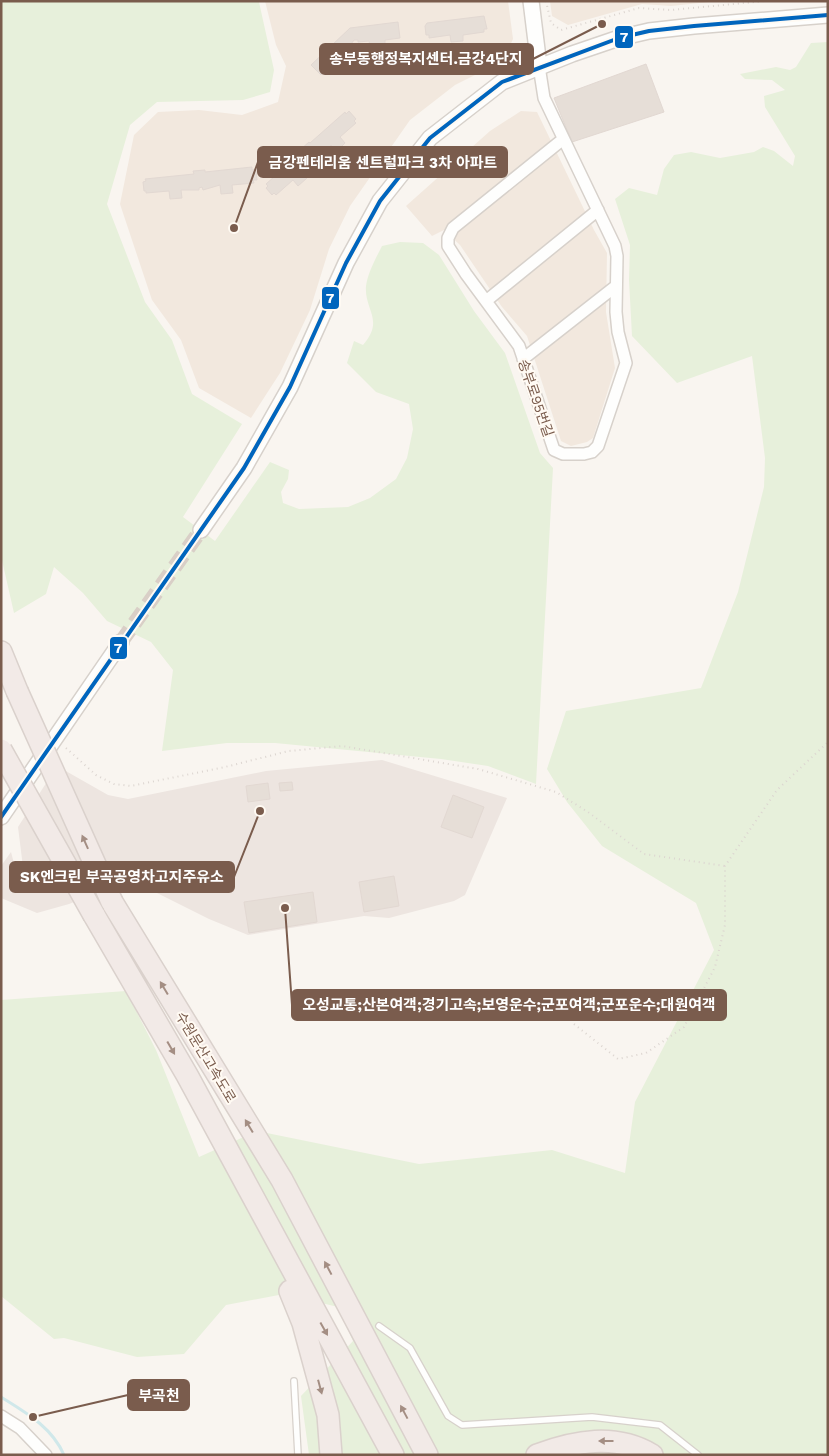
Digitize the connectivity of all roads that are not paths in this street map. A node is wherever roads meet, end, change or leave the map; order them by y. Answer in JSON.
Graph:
{"nodes":[{"id":1,"x":531,"y":1,"type":"edge"},
{"id":2,"x":537,"y":1,"type":"edge"},
{"id":3,"x":828,"y":15,"type":"edge"},
{"id":4,"x":542,"y":65,"type":"junction"},
{"id":5,"x":562,"y":140,"type":"junction"},
{"id":6,"x":598,"y":210,"type":"junction"},
{"id":7,"x":616,"y":286,"type":"junction"},
{"id":8,"x":486,"y":301,"type":"junction"},
{"id":9,"x":523,"y":359,"type":"junction"},
{"id":10,"x":201,"y":530,"type":"tunnel mouth"},
{"id":11,"x":121,"y":642,"type":"tunnel mouth"},
{"id":12,"x":1,"y":652,"type":"edge"},
{"id":13,"x":1,"y":750,"type":"edge"},
{"id":14,"x":1,"y":817,"type":"edge"},
{"id":15,"x":258,"y":1209,"type":"junction"},
{"id":16,"x":379,"y":1326,"type":"dead end"},
{"id":17,"x":294,"y":1381,"type":"dead end"},
{"id":18,"x":1,"y":1416,"type":"edge"},
{"id":19,"x":46,"y":1455,"type":"edge"},
{"id":20,"x":298,"y":1455,"type":"edge"},
{"id":21,"x":330,"y":1455,"type":"edge"},
{"id":22,"x":393,"y":1455,"type":"edge"},
{"id":23,"x":426,"y":1455,"type":"edge"},
{"id":24,"x":537,"y":1455,"type":"edge"},
{"id":25,"x":652,"y":1455,"type":"edge"},
{"id":26,"x":698,"y":1455,"type":"edge"}],
"edges":[{"from":1,"to":4,"type":"street"},
{"from":2,"to":4,"type":"street"},
{"from":3,"to":4,"type":"street"},
{"from":4,"to":5,"type":"street","name":"송부로95번길"},
{"from":4,"to":10,"type":"street"},
{"from":5,"to":6,"type":"street","name":"송부로95번길"},
{"from":5,"to":8,"type":"street","name":"송부로95번길"},
{"from":6,"to":7,"type":"street","name":"송부로95번길"},
{"from":6,"to":8,"type":"street"},
{"from":7,"to":9,"type":"street"},
{"from":7,"to":9,"type":"street","name":"송부로95번길"},
{"from":8,"to":9,"type":"street","name":"송부로95번길"},
{"from":11,"to":14,"type":"street"},
{"from":23,"to":12,"type":"highway","name":"수원문산고속도로","one_way":true,"bridge":true},
{"from":13,"to":15,"type":"highway","name":"수원문산고속도로","one_way":true,"bridge":true},
{"from":15,"to":21,"type":"highway","one_way":true},
{"from":15,"to":22,"type":"highway","name":"수원문산고속도로","one_way":true},
{"from":16,"to":26,"type":"lane"},
{"from":17,"to":20,"type":"lane"},
{"from":18,"to":19,"type":"street"},
{"from":25,"to":24,"type":"highway","one_way":true}]}
